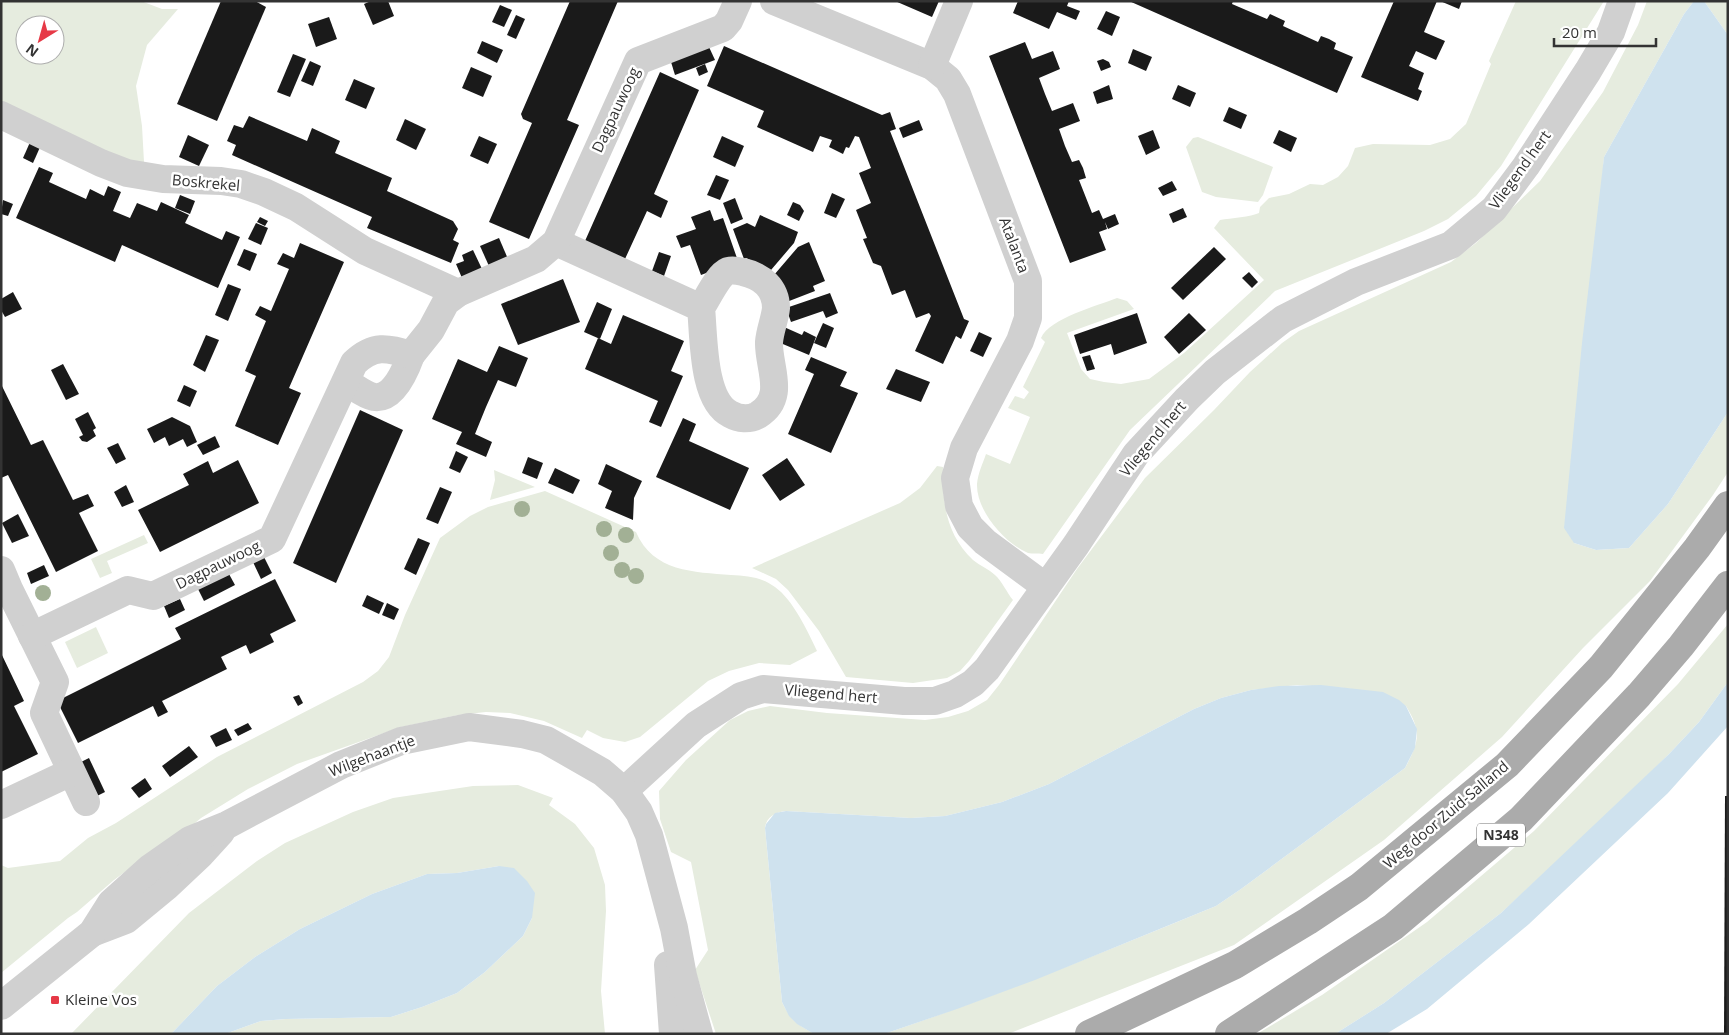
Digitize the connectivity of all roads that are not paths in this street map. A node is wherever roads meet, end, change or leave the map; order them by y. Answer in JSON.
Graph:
{"nodes":[{"id":1,"x":738,"y":1,"type":"edge"},
{"id":2,"x":774,"y":1,"type":"edge"},
{"id":3,"x":959,"y":1,"type":"edge"},
{"id":4,"x":1622,"y":1,"type":"edge"},
{"id":5,"x":932,"y":66,"type":"junction"},
{"id":6,"x":1,"y":115,"type":"edge"},
{"id":7,"x":556,"y":242,"type":"junction"},
{"id":8,"x":458,"y":293,"type":"junction"},
{"id":9,"x":701,"y":308,"type":"junction"},
{"id":10,"x":411,"y":355,"type":"junction"},
{"id":11,"x":346,"y":382,"type":"junction"},
{"id":12,"x":1728,"y":505,"type":"edge"},
{"id":13,"x":1,"y":570,"type":"edge"},
{"id":14,"x":1728,"y":585,"type":"edge"},
{"id":15,"x":1046,"y":587,"type":"junction"},
{"id":16,"x":32,"y":636,"type":"junction"},
{"id":17,"x":71,"y":772,"type":"junction"},
{"id":18,"x":624,"y":791,"type":"junction"},
{"id":19,"x":86,"y":802,"type":"dead end"},
{"id":20,"x":1,"y":805,"type":"edge"},
{"id":21,"x":661,"y":879,"type":"junction"},
{"id":22,"x":1,"y":1006,"type":"edge"},
{"id":23,"x":673,"y":1034,"type":"edge"},
{"id":24,"x":699,"y":1034,"type":"edge"},
{"id":25,"x":1089,"y":1034,"type":"edge"},
{"id":26,"x":1229,"y":1034,"type":"edge"}],
"edges":[{"from":1,"to":7,"type":"street","name":"Dagpauwoog"},
{"from":2,"to":5,"type":"street","name":"Atalanta"},
{"from":3,"to":5,"type":"street"},
{"from":4,"to":15,"type":"street","name":"Vliegend hert"},
{"from":5,"to":15,"type":"street","name":"Atalanta"},
{"from":6,"to":8,"type":"street","name":"Boskrekel"},
{"from":7,"to":8,"type":"street","name":"Dagpauwoog"},
{"from":7,"to":9,"type":"street"},
{"from":8,"to":10,"type":"street","name":"Dagpauwoog"},
{"from":9,"to":9,"type":"street"},
{"from":10,"to":11,"type":"street","name":"Dagpauwoog"},
{"from":10,"to":11,"type":"street","name":"Dagpauwoog"},
{"from":11,"to":16,"type":"street","name":"Dagpauwoog"},
{"from":12,"to":25,"type":"main road","name":"Weg door Zuid-Salland"},
{"from":13,"to":16,"type":"street"},
{"from":14,"to":26,"type":"main road","number":"N348"},
{"from":15,"to":18,"type":"street","name":"Vliegend hert"},
{"from":16,"to":17,"type":"street"},
{"from":17,"to":19,"type":"street"},
{"from":17,"to":20,"type":"street"},
{"from":18,"to":21,"type":"street","name":"Wilgehaantje"},
{"from":18,"to":22,"type":"street","name":"Wilgehaantje"},
{"from":21,"to":23,"type":"street","name":"Wilgehaantje"},
{"from":21,"to":24,"type":"street","name":"Wilgehaantje"}]}
